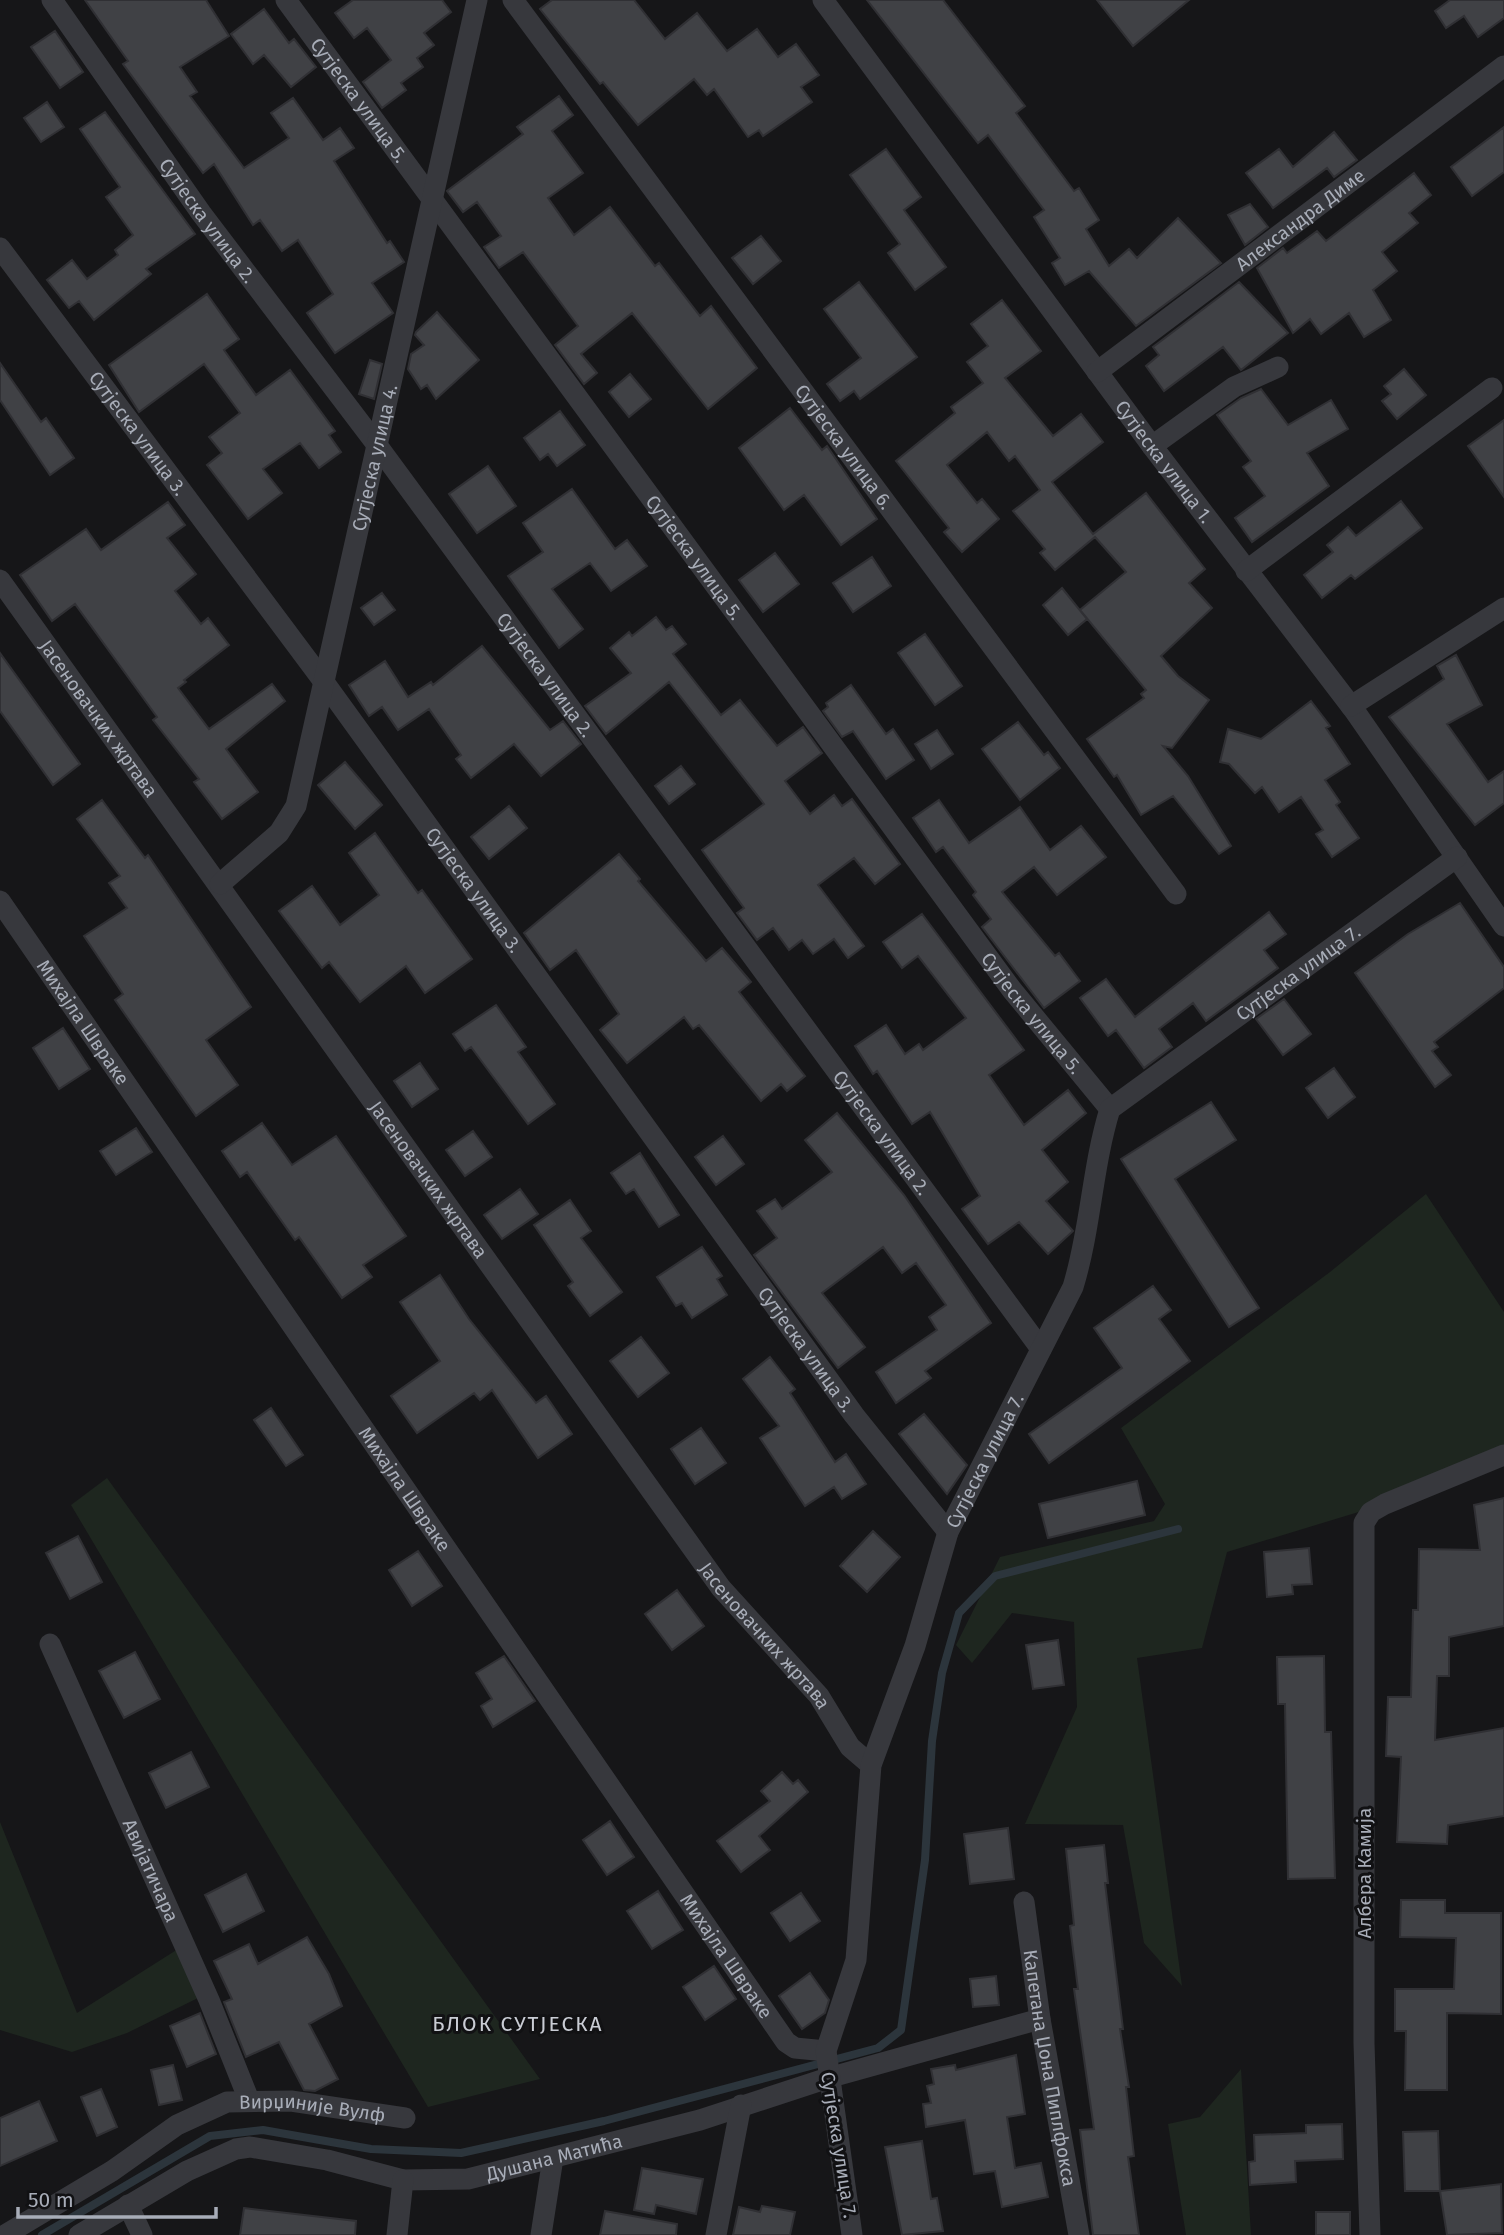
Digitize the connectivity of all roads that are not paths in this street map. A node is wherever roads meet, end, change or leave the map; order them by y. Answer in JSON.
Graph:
{"nodes":[{"id":1,"x":52,"y":0,"type":"edge"},
{"id":2,"x":285,"y":0,"type":"edge"},
{"id":3,"x":477,"y":0,"type":"edge"},
{"id":4,"x":513,"y":0,"type":"edge"},
{"id":5,"x":823,"y":0,"type":"edge"},
{"id":6,"x":1504,"y":66,"type":"edge"},
{"id":7,"x":434,"y":199,"type":"junction"},
{"id":8,"x":0,"y":248,"type":"edge"},
{"id":9,"x":1278,"y":367,"type":"dead end"},
{"id":10,"x":1097,"y":372,"type":"junction"},
{"id":11,"x":1492,"y":388,"type":"dead end"},
{"id":12,"x":377,"y":445,"type":"junction"},
{"id":13,"x":1152,"y":446,"type":"junction"},
{"id":14,"x":1246,"y":570,"type":"junction"},
{"id":15,"x":0,"y":580,"type":"edge"},
{"id":16,"x":1504,"y":608,"type":"edge"},
{"id":17,"x":324,"y":682,"type":"junction"},
{"id":18,"x":1351,"y":706,"type":"junction"},
{"id":19,"x":1457,"y":858,"type":"junction"},
{"id":20,"x":220,"y":884,"type":"junction"},
{"id":21,"x":1176,"y":894,"type":"dead end"},
{"id":22,"x":0,"y":901,"type":"edge"},
{"id":23,"x":1504,"y":926,"type":"edge"},
{"id":24,"x":1110,"y":1109,"type":"junction"},
{"id":25,"x":1041,"y":1349,"type":"junction"},
{"id":26,"x":1504,"y":1455,"type":"edge"},
{"id":27,"x":948,"y":1532,"type":"junction"},
{"id":28,"x":50,"y":1644,"type":"dead end"},
{"id":29,"x":871,"y":1765,"type":"junction"},
{"id":30,"x":1024,"y":1902,"type":"dead end"},
{"id":31,"x":1040,"y":2020,"type":"junction"},
{"id":32,"x":826,"y":2050,"type":"junction"},
{"id":33,"x":828,"y":2078,"type":"junction"},
{"id":34,"x":249,"y":2100,"type":"junction"},
{"id":35,"x":741,"y":2105,"type":"junction"},
{"id":36,"x":405,"y":2118,"type":"dead end"},
{"id":37,"x":553,"y":2158,"type":"junction"},
{"id":38,"x":404,"y":2179,"type":"junction"},
{"id":39,"x":128,"y":2206,"type":"junction"},
{"id":40,"x":5,"y":2235,"type":"edge"},
{"id":41,"x":79,"y":2235,"type":"edge"},
{"id":42,"x":142,"y":2235,"type":"edge"},
{"id":43,"x":397,"y":2235,"type":"edge"},
{"id":44,"x":541,"y":2235,"type":"edge"},
{"id":45,"x":716,"y":2235,"type":"edge"},
{"id":46,"x":852,"y":2235,"type":"edge"},
{"id":47,"x":1079,"y":2235,"type":"edge"},
{"id":48,"x":1370,"y":2235,"type":"edge"}],
"edges":[{"from":1,"to":12,"type":"street","name":"Сутјеска улица 2."},
{"from":2,"to":7,"type":"street","name":"Сутјеска улица 5."},
{"from":3,"to":7,"type":"street","name":"Сутјеска улица 4."},
{"from":4,"to":21,"type":"street","name":"Сутјеска улица 6."},
{"from":5,"to":10,"type":"street","name":"Сутјеска улица 1."},
{"from":6,"to":10,"type":"street","name":"Александра Диме"},
{"from":7,"to":12,"type":"street","name":"Сутјеска улица 4."},
{"from":7,"to":24,"type":"street","name":"Сутјеска улица 5."},
{"from":8,"to":17,"type":"street","name":"Сутјеска улица 3."},
{"from":9,"to":13,"type":"street"},
{"from":10,"to":13,"type":"street","name":"Сутјеска улица 1."},
{"from":11,"to":14,"type":"street"},
{"from":12,"to":17,"type":"street","name":"Сутјеска улица 4."},
{"from":12,"to":25,"type":"street","name":"Сутјеска улица 2."},
{"from":13,"to":14,"type":"street","name":"Сутјеска улица 1."},
{"from":14,"to":18,"type":"street","name":"Сутјеска улица 1."},
{"from":15,"to":20,"type":"street","name":"Јасеновачких жртава"},
{"from":16,"to":18,"type":"street"},
{"from":17,"to":20,"type":"street","name":"Сутјеска улица 4."},
{"from":17,"to":27,"type":"street","name":"Сутјеска улица 3."},
{"from":18,"to":19,"type":"street","name":"Сутјеска улица 1."},
{"from":19,"to":23,"type":"street","name":"Сутјеска улица 1."},
{"from":19,"to":24,"type":"street","name":"Сутјеска улица 7."},
{"from":20,"to":29,"type":"street","name":"Јасеновачких жртава"},
{"from":22,"to":32,"type":"street","name":"Михајла Швраке"},
{"from":24,"to":25,"type":"street","name":"Сутјеска улица 7."},
{"from":25,"to":27,"type":"street","name":"Сутјеска улица 7."},
{"from":26,"to":48,"type":"street","name":"Албера Камија"},
{"from":27,"to":29,"type":"street","name":"Сутјеска улица 7."},
{"from":28,"to":34,"type":"street","name":"Авијатичара"},
{"from":29,"to":32,"type":"street","name":"Сутјеска улица 7."},
{"from":30,"to":31,"type":"street","name":"Капетана Џона Пиплфокса"},
{"from":31,"to":33,"type":"street","name":"Душана Матића"},
{"from":31,"to":47,"type":"street","name":"Капетана Џона Пиплфокса"},
{"from":32,"to":33,"type":"street","name":"Сутјеска улица 7."},
{"from":33,"to":35,"type":"street","name":"Душана Матића"},
{"from":33,"to":46,"type":"street","name":"Сутјеска улица 7."},
{"from":34,"to":36,"type":"street","name":"Вирџиније Вулф"},
{"from":34,"to":40,"type":"street","name":"Вирџиније Вулф"},
{"from":35,"to":37,"type":"street","name":"Душана Матића"},
{"from":35,"to":45,"type":"street"},
{"from":37,"to":38,"type":"street","name":"Душана Матића"},
{"from":37,"to":44,"type":"street"},
{"from":38,"to":39,"type":"street","name":"Душана Матића"},
{"from":38,"to":43,"type":"street"},
{"from":39,"to":41,"type":"street","name":"Душана Матића"},
{"from":39,"to":42,"type":"street"}]}
